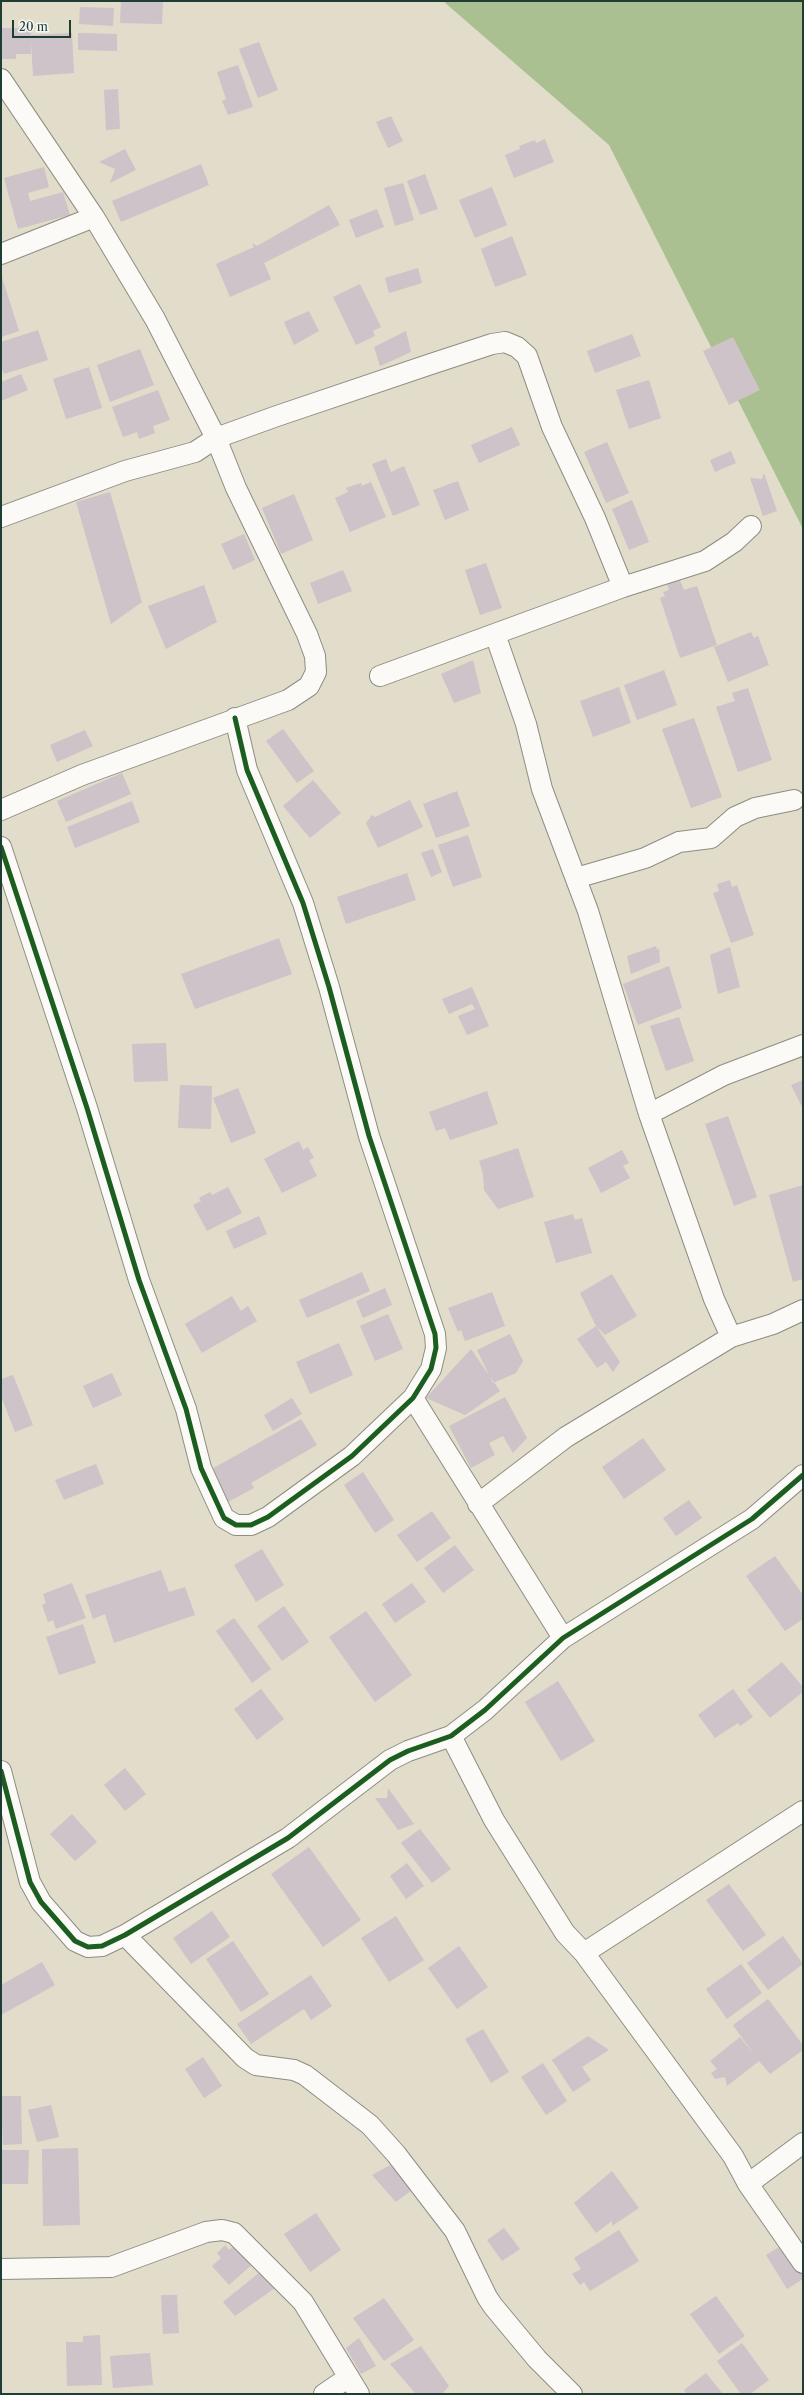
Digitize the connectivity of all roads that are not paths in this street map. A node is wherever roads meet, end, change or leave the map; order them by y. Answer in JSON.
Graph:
{"nodes":[{"id":1,"x":1,"y":79,"type":"edge"},
{"id":2,"x":94,"y":217,"type":"junction"},
{"id":3,"x":1,"y":254,"type":"edge"},
{"id":4,"x":216,"y":438,"type":"junction"},
{"id":5,"x":1,"y":517,"type":"edge"},
{"id":6,"x":751,"y":526,"type":"dead end"},
{"id":7,"x":623,"y":587,"type":"junction"},
{"id":8,"x":496,"y":634,"type":"junction"},
{"id":9,"x":380,"y":676,"type":"dead end"},
{"id":10,"x":235,"y":718,"type":"junction"},
{"id":11,"x":794,"y":800,"type":"dead end"},
{"id":12,"x":1,"y":810,"type":"edge"},
{"id":13,"x":1,"y":847,"type":"edge"},
{"id":14,"x":576,"y":878,"type":"junction"},
{"id":15,"x":803,"y":1045,"type":"edge"},
{"id":16,"x":649,"y":1114,"type":"junction"},
{"id":17,"x":803,"y":1310,"type":"edge"},
{"id":18,"x":731,"y":1337,"type":"junction"},
{"id":19,"x":413,"y":1398,"type":"junction"},
{"id":20,"x":803,"y":1475,"type":"edge"},
{"id":21,"x":478,"y":1504,"type":"junction"},
{"id":22,"x":563,"y":1638,"type":"junction"},
{"id":23,"x":451,"y":1736,"type":"junction"},
{"id":24,"x":1,"y":1771,"type":"edge"},
{"id":25,"x":803,"y":1811,"type":"edge"},
{"id":26,"x":125,"y":1935,"type":"junction"},
{"id":27,"x":584,"y":1954,"type":"junction"},
{"id":28,"x":803,"y":2143,"type":"edge"},
{"id":29,"x":748,"y":2184,"type":"junction"},
{"id":30,"x":803,"y":2263,"type":"edge"},
{"id":31,"x":1,"y":2269,"type":"edge"},
{"id":32,"x":349,"y":2377,"type":"junction"},
{"id":33,"x":324,"y":2394,"type":"edge"},
{"id":34,"x":359,"y":2394,"type":"edge"},
{"id":35,"x":572,"y":2394,"type":"edge"}],
"edges":[{"from":1,"to":2,"type":"street"},
{"from":2,"to":3,"type":"street"},
{"from":2,"to":4,"type":"street"},
{"from":4,"to":5,"type":"street"},
{"from":4,"to":7,"type":"street"},
{"from":4,"to":10,"type":"street"},
{"from":6,"to":7,"type":"street"},
{"from":7,"to":8,"type":"street"},
{"from":8,"to":9,"type":"street"},
{"from":8,"to":14,"type":"street"},
{"from":10,"to":12,"type":"street"},
{"from":10,"to":19,"type":"street"},
{"from":11,"to":14,"type":"street"},
{"from":13,"to":19,"type":"street"},
{"from":14,"to":16,"type":"street"},
{"from":15,"to":16,"type":"street"},
{"from":16,"to":18,"type":"street"},
{"from":17,"to":18,"type":"street"},
{"from":18,"to":21,"type":"street"},
{"from":19,"to":21,"type":"street"},
{"from":20,"to":22,"type":"street"},
{"from":21,"to":22,"type":"street"},
{"from":22,"to":23,"type":"street"},
{"from":23,"to":26,"type":"street"},
{"from":23,"to":27,"type":"street"},
{"from":24,"to":26,"type":"street"},
{"from":25,"to":27,"type":"street"},
{"from":26,"to":35,"type":"street"},
{"from":27,"to":29,"type":"street"},
{"from":28,"to":29,"type":"street"},
{"from":29,"to":30,"type":"street"},
{"from":31,"to":32,"type":"street"},
{"from":32,"to":33,"type":"street"},
{"from":32,"to":34,"type":"street"}]}
